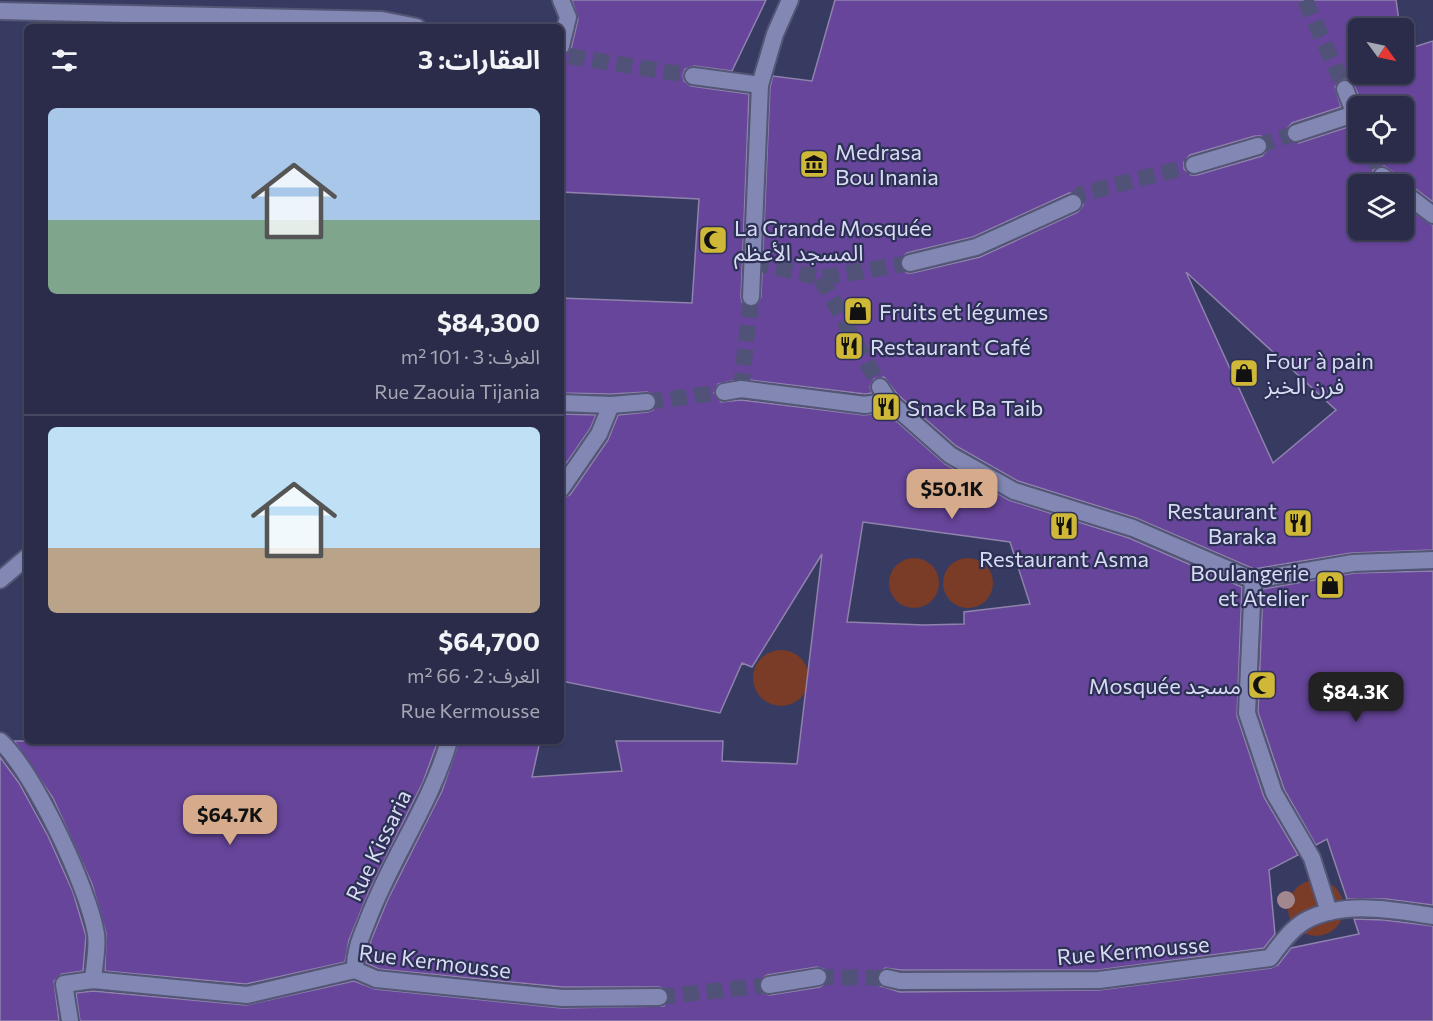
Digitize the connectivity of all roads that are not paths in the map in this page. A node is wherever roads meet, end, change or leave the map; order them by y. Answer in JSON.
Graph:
{"nodes":[{"id":1,"x":561,"y":0,"type":"edge"},
{"id":2,"x":790,"y":0,"type":"edge"},
{"id":3,"x":0,"y":11,"type":"edge"},
{"id":4,"x":402,"y":24,"type":"edge"},
{"id":5,"x":564,"y":52,"type":"edge"},
{"id":6,"x":693,"y":76,"type":"tunnel mouth"},
{"id":7,"x":760,"y":85,"type":"junction"},
{"id":8,"x":1345,"y":88,"type":"tunnel mouth"},
{"id":9,"x":1348,"y":96,"type":"edge"},
{"id":10,"x":1348,"y":121,"type":"edge"},
{"id":11,"x":1296,"y":133,"type":"tunnel mouth"},
{"id":12,"x":1258,"y":146,"type":"tunnel mouth"},
{"id":13,"x":1194,"y":165,"type":"tunnel mouth"},
{"id":14,"x":1414,"y":201,"type":"edge"},
{"id":15,"x":1073,"y":203,"type":"tunnel mouth"},
{"id":16,"x":1433,"y":215,"type":"edge"},
{"id":17,"x":910,"y":263,"type":"tunnel mouth"},
{"id":18,"x":752,"y":297,"type":"tunnel mouth"},
{"id":19,"x":724,"y":392,"type":"tunnel mouth"},
{"id":20,"x":647,"y":402,"type":"tunnel mouth"},
{"id":21,"x":564,"y":403,"type":"edge"},
{"id":22,"x":611,"y":405,"type":"junction"},
{"id":23,"x":564,"y":485,"type":"edge"},
{"id":24,"x":24,"y":560,"type":"edge"},
{"id":25,"x":1433,"y":560,"type":"edge"},
{"id":26,"x":0,"y":580,"type":"edge"},
{"id":27,"x":1253,"y":580,"type":"junction"},
{"id":28,"x":0,"y":741,"type":"edge"},
{"id":29,"x":448,"y":744,"type":"edge"},
{"id":30,"x":1329,"y":912,"type":"junction"},
{"id":31,"x":1433,"y":916,"type":"edge"},
{"id":32,"x":355,"y":970,"type":"junction"},
{"id":33,"x":818,"y":977,"type":"tunnel mouth"},
{"id":34,"x":887,"y":978,"type":"tunnel mouth"},
{"id":35,"x":93,"y":980,"type":"junction"},
{"id":36,"x":769,"y":985,"type":"tunnel mouth"},
{"id":37,"x":659,"y":997,"type":"tunnel mouth"},
{"id":38,"x":70,"y":1021,"type":"edge"}],
"edges":[{"from":1,"to":5,"type":"street"},
{"from":2,"to":7,"type":"street"},
{"from":3,"to":4,"type":"street"},
{"from":6,"to":7,"type":"street"},
{"from":7,"to":18,"type":"street"},
{"from":8,"to":9,"type":"street"},
{"from":10,"to":11,"type":"street"},
{"from":12,"to":13,"type":"street"},
{"from":14,"to":16,"type":"street"},
{"from":15,"to":17,"type":"street"},
{"from":19,"to":27,"type":"street"},
{"from":20,"to":22,"type":"street"},
{"from":21,"to":22,"type":"street"},
{"from":22,"to":23,"type":"street"},
{"from":24,"to":26,"type":"street"},
{"from":25,"to":27,"type":"street"},
{"from":27,"to":30,"type":"street"},
{"from":28,"to":35,"type":"street"},
{"from":29,"to":32,"type":"street","name":"Rue Kissaria"},
{"from":30,"to":31,"type":"street","name":"Rue Kermousse"},
{"from":30,"to":34,"type":"street","name":"Rue Kermousse"},
{"from":32,"to":35,"type":"street","name":"Rue Kermousse"},
{"from":32,"to":37,"type":"street","name":"Rue Kermousse"},
{"from":33,"to":36,"type":"street"},
{"from":35,"to":38,"type":"street","name":"Rue Kermousse"}]}
